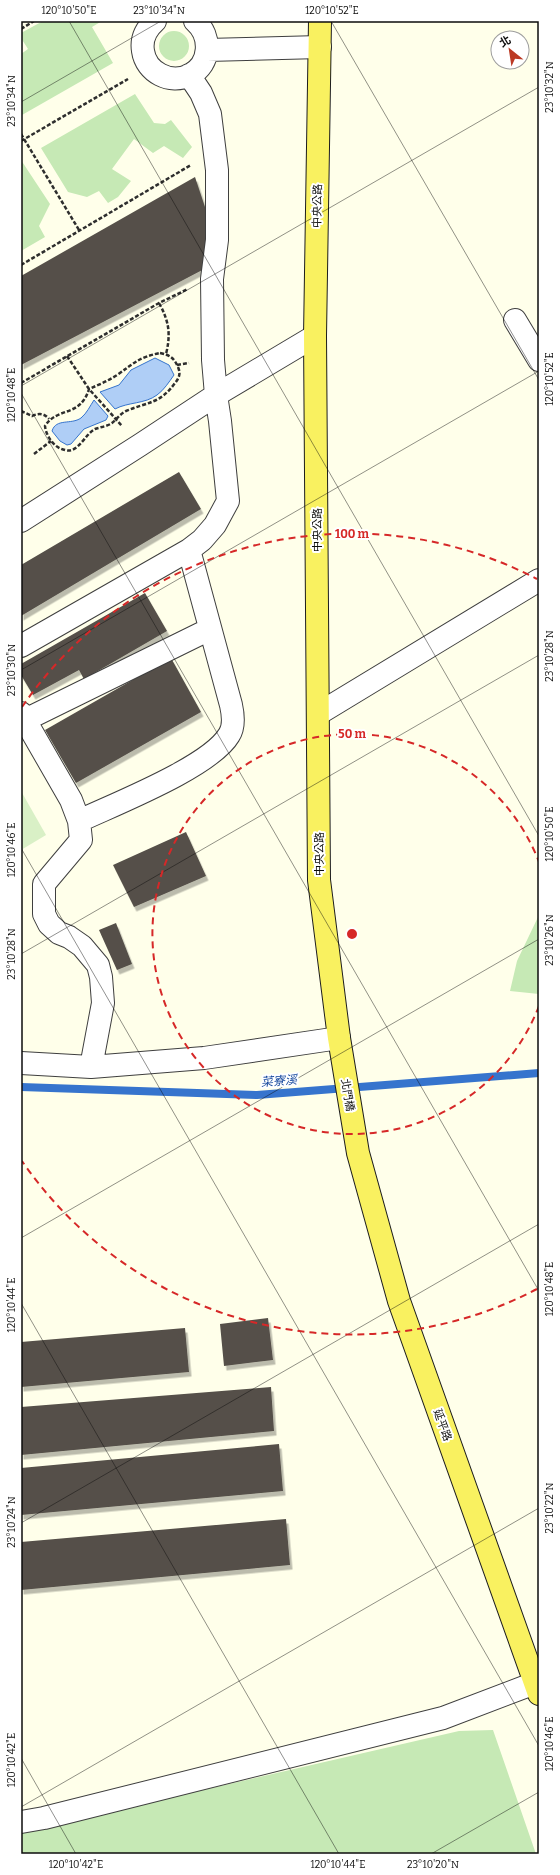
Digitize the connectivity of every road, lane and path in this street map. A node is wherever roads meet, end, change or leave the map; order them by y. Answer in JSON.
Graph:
{"nodes":[{"id":1,"x":34,"y":21,"type":"edge"},
{"id":2,"x":155,"y":21,"type":"edge"},
{"id":3,"x":195,"y":21,"type":"edge"},
{"id":4,"x":320,"y":21,"type":"edge"},
{"id":5,"x":21,"y":29,"type":"edge"},
{"id":6,"x":320,"y":47,"type":"junction"},
{"id":7,"x":207,"y":50,"type":"junction"},
{"id":8,"x":149,"y":66,"type":"junction"},
{"id":9,"x":189,"y":75,"type":"junction"},
{"id":10,"x":21,"y":134,"type":"edge"},
{"id":11,"x":24,"y":139,"type":"junction"},
{"id":12,"x":21,"y":141,"type":"edge"},
{"id":13,"x":194,"y":163,"type":"dead end"},
{"id":14,"x":79,"y":230,"type":"junction"},
{"id":15,"x":21,"y":265,"type":"edge"},
{"id":16,"x":212,"y":279,"type":"junction"},
{"id":17,"x":159,"y":303,"type":"junction"},
{"id":18,"x":516,"y":320,"type":"dead end"},
{"id":19,"x":315,"y":336,"type":"junction"},
{"id":20,"x":166,"y":354,"type":"junction"},
{"id":21,"x":67,"y":356,"type":"junction"},
{"id":22,"x":539,"y":360,"type":"edge"},
{"id":23,"x":21,"y":383,"type":"edge"},
{"id":24,"x":89,"y":389,"type":"junction"},
{"id":25,"x":216,"y":395,"type":"junction"},
{"id":26,"x":21,"y":411,"type":"edge"},
{"id":27,"x":49,"y":419,"type":"junction"},
{"id":28,"x":116,"y":419,"type":"junction"},
{"id":29,"x":51,"y":441,"type":"junction"},
{"id":30,"x":140,"y":445,"type":"junction"},
{"id":31,"x":34,"y":454,"type":"dead end"},
{"id":32,"x":21,"y":521,"type":"edge"},
{"id":33,"x":189,"y":550,"type":"junction"},
{"id":34,"x":539,"y":580,"type":"edge"},
{"id":35,"x":210,"y":629,"type":"junction"},
{"id":36,"x":21,"y":646,"type":"edge"},
{"id":37,"x":318,"y":714,"type":"junction"},
{"id":38,"x":23,"y":716,"type":"edge"},
{"id":39,"x":79,"y":821,"type":"junction"},
{"id":40,"x":339,"y":1038,"type":"junction"},
{"id":41,"x":21,"y":1063,"type":"edge"},
{"id":42,"x":91,"y":1067,"type":"junction"},
{"id":43,"x":358,"y":1153,"type":"joint"},
{"id":44,"x":537,"y":1688,"type":"edge"},
{"id":45,"x":21,"y":1822,"type":"edge"}],
"edges":[{"from":1,"to":5,"type":"path"},
{"from":2,"to":8,"type":"lane"},
{"from":3,"to":7,"type":"lane"},
{"from":4,"to":6,"type":"main road","name":"中央公路"},
{"from":6,"to":7,"type":"lane"},
{"from":6,"to":19,"type":"main road","name":"中央公路"},
{"from":7,"to":9,"type":"lane"},
{"from":8,"to":9,"type":"lane"},
{"from":8,"to":11,"type":"path"},
{"from":9,"to":16,"type":"lane"},
{"from":10,"to":11,"type":"path"},
{"from":11,"to":12,"type":"path"},
{"from":11,"to":14,"type":"path"},
{"from":13,"to":14,"type":"path"},
{"from":14,"to":15,"type":"path"},
{"from":16,"to":17,"type":"path"},
{"from":16,"to":25,"type":"lane"},
{"from":17,"to":20,"type":"path"},
{"from":17,"to":21,"type":"path"},
{"from":18,"to":22,"type":"lane"},
{"from":19,"to":25,"type":"lane"},
{"from":19,"to":37,"type":"main road","name":"中央公路"},
{"from":20,"to":24,"type":"path"},
{"from":20,"to":28,"type":"path"},
{"from":21,"to":23,"type":"path"},
{"from":21,"to":24,"type":"path"},
{"from":24,"to":27,"type":"path"},
{"from":24,"to":28,"type":"path"},
{"from":25,"to":30,"type":"lane"},
{"from":25,"to":33,"type":"lane"},
{"from":26,"to":27,"type":"path"},
{"from":27,"to":29,"type":"path"},
{"from":28,"to":29,"type":"path"},
{"from":28,"to":30,"type":"path"},
{"from":29,"to":31,"type":"path"},
{"from":30,"to":32,"type":"lane"},
{"from":33,"to":35,"type":"lane"},
{"from":33,"to":36,"type":"lane"},
{"from":34,"to":37,"type":"lane"},
{"from":35,"to":38,"type":"lane"},
{"from":35,"to":39,"type":"lane"},
{"from":37,"to":40,"type":"main road","name":"中央公路"},
{"from":38,"to":39,"type":"lane"},
{"from":39,"to":42,"type":"lane"},
{"from":40,"to":42,"type":"lane"},
{"from":40,"to":43,"type":"main road","name":"北門橋"},
{"from":41,"to":42,"type":"lane"},
{"from":43,"to":44,"type":"main road","name":"延平路"},
{"from":44,"to":45,"type":"lane"}]}
